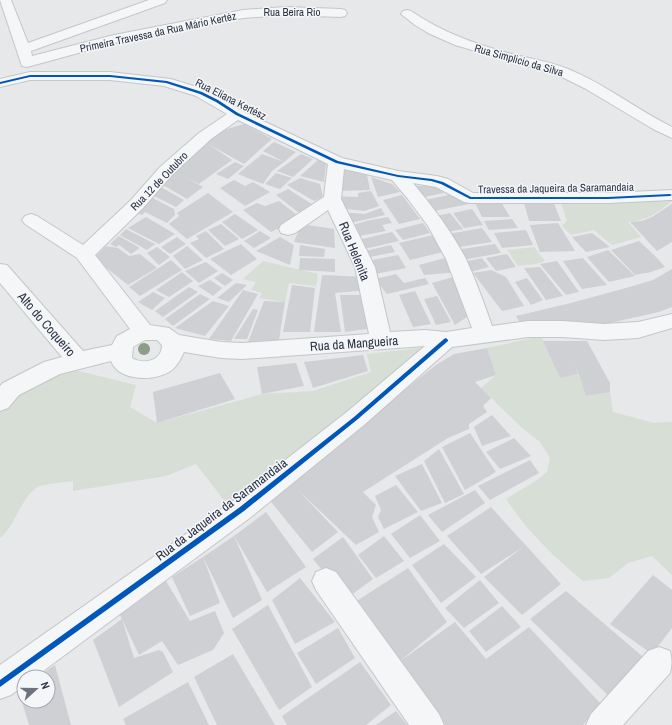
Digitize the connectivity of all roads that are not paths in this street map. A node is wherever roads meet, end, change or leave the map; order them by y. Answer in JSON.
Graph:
{"nodes":[{"id":1,"x":4,"y":0,"type":"edge"},
{"id":2,"x":161,"y":0,"type":"edge"},
{"id":3,"x":341,"y":13,"type":"dead end"},
{"id":4,"x":244,"y":14,"type":"joint"},
{"id":5,"x":406,"y":14,"type":"dead end"},
{"id":6,"x":24,"y":49,"type":"junction"},
{"id":7,"x":29,"y":69,"type":"junction"},
{"id":8,"x":0,"y":83,"type":"edge"},
{"id":9,"x":237,"y":114,"type":"junction"},
{"id":10,"x":672,"y":133,"type":"edge"},
{"id":11,"x":337,"y":162,"type":"junction"},
{"id":12,"x":398,"y":176,"type":"junction"},
{"id":13,"x":670,"y":195,"type":"dead end"},
{"id":14,"x":332,"y":199,"type":"junction"},
{"id":15,"x":31,"y":220,"type":"dead end"},
{"id":16,"x":288,"y":230,"type":"dead end"},
{"id":17,"x":84,"y":254,"type":"junction"},
{"id":18,"x":0,"y":270,"type":"edge"},
{"id":19,"x":672,"y":321,"type":"edge"},
{"id":20,"x":144,"y":332,"type":"junction"},
{"id":21,"x":485,"y":334,"type":"junction"},
{"id":22,"x":446,"y":340,"type":"junction"},
{"id":23,"x":381,"y":341,"type":"junction"},
{"id":24,"x":173,"y":342,"type":"junction"},
{"id":25,"x":221,"y":350,"type":"junction"},
{"id":26,"x":119,"y":351,"type":"junction"},
{"id":27,"x":78,"y":360,"type":"junction"},
{"id":28,"x":164,"y":364,"type":"junction"},
{"id":29,"x":0,"y":402,"type":"edge"},
{"id":30,"x":326,"y":582,"type":"dead end"},
{"id":31,"x":659,"y":662,"type":"dead end"},
{"id":32,"x":0,"y":684,"type":"edge"},
{"id":33,"x":428,"y":725,"type":"edge"},
{"id":34,"x":602,"y":725,"type":"edge"}],
"edges":[{"from":1,"to":6,"type":"street"},
{"from":2,"to":6,"type":"street"},
{"from":3,"to":4,"type":"street","name":"Rua Beira Rio"},
{"from":4,"to":7,"type":"street","name":"Primeira Travessa da Rua Mário Kertéz"},
{"from":5,"to":10,"type":"street","name":"Rua Simplicio da Silva"},
{"from":6,"to":7,"type":"street"},
{"from":7,"to":8,"type":"street","name":"Rua Eliana Kertész"},
{"from":7,"to":9,"type":"street","name":"Rua Eliana Kertész"},
{"from":9,"to":11,"type":"street","name":"Rua Eliana Kertész"},
{"from":9,"to":17,"type":"street","name":"Rua 12 de Outubro"},
{"from":11,"to":12,"type":"street","name":"Rua Eliana Kertész"},
{"from":11,"to":14,"type":"street"},
{"from":12,"to":13,"type":"street","name":"Travessa da Jaqueira da Saramandaia"},
{"from":12,"to":21,"type":"street"},
{"from":14,"to":16,"type":"street"},
{"from":14,"to":23,"type":"street","name":"Rua Helenita"},
{"from":15,"to":17,"type":"street"},
{"from":17,"to":20,"type":"street"},
{"from":18,"to":27,"type":"street","name":"Alto do Coqueiro"},
{"from":19,"to":21,"type":"street"},
{"from":20,"to":24,"type":"street"},
{"from":20,"to":26,"type":"street"},
{"from":21,"to":22,"type":"street","name":"Rua da Mangueira"},
{"from":22,"to":23,"type":"street","name":"Rua da Mangueira"},
{"from":22,"to":32,"type":"street","name":"Rua da Jaqueira da Saramandaia"},
{"from":23,"to":25,"type":"street","name":"Rua da Mangueira"},
{"from":24,"to":25,"type":"street","name":"Rua da Mangueira"},
{"from":24,"to":28,"type":"street"},
{"from":25,"to":28,"type":"street","name":"Rua da Mangueira"},
{"from":26,"to":27,"type":"street"},
{"from":26,"to":28,"type":"street"},
{"from":27,"to":29,"type":"street"},
{"from":30,"to":33,"type":"street"},
{"from":31,"to":34,"type":"street"}]}
